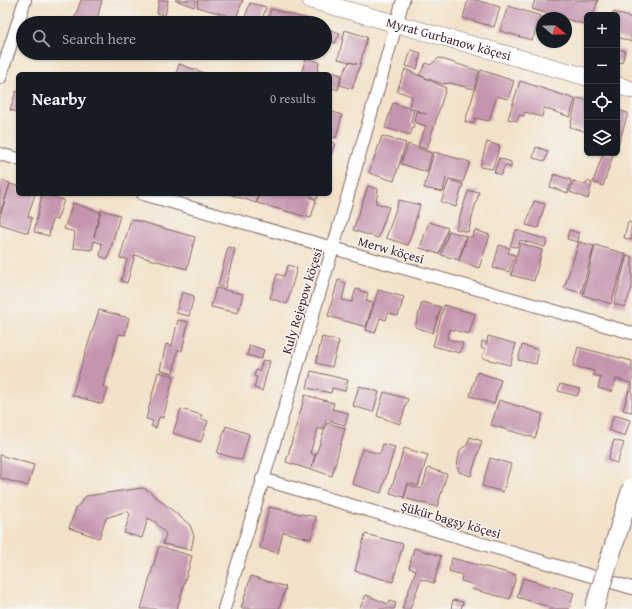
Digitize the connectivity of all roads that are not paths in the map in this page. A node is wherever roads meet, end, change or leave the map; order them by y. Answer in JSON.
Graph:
{"nodes":[{"id":1,"x":25,"y":0,"type":"edge"},
{"id":2,"x":311,"y":0,"type":"edge"},
{"id":3,"x":403,"y":0,"type":"edge"},
{"id":4,"x":20,"y":16,"type":"edge"},
{"id":5,"x":396,"y":24,"type":"junction"},
{"id":6,"x":16,"y":28,"type":"edge"},
{"id":7,"x":584,"y":76,"type":"edge"},
{"id":8,"x":0,"y":78,"type":"edge"},
{"id":9,"x":620,"y":86,"type":"edge"},
{"id":10,"x":632,"y":90,"type":"edge"},
{"id":11,"x":0,"y":154,"type":"edge"},
{"id":12,"x":16,"y":158,"type":"edge"},
{"id":13,"x":149,"y":196,"type":"edge"},
{"id":14,"x":333,"y":248,"type":"junction"},
{"id":15,"x":632,"y":333,"type":"edge"},
{"id":16,"x":262,"y":479,"type":"junction"},
{"id":17,"x":632,"y":487,"type":"edge"},
{"id":18,"x":632,"y":588,"type":"edge"},
{"id":19,"x":224,"y":609,"type":"edge"},
{"id":20,"x":594,"y":609,"type":"edge"}],
"edges":[{"from":1,"to":4,"type":"street"},
{"from":2,"to":5,"type":"street","name":"Myrat Gurbanow köçesi"},
{"from":3,"to":5,"type":"street","name":"Kuly Rejepow köçesi"},
{"from":5,"to":7,"type":"street","name":"Myrat Gurbanow köçesi"},
{"from":5,"to":14,"type":"street","name":"Kuly Rejepow köçesi"},
{"from":6,"to":8,"type":"street"},
{"from":9,"to":10,"type":"street"},
{"from":11,"to":12,"type":"street"},
{"from":13,"to":14,"type":"street","name":"Merw köçesi"},
{"from":14,"to":15,"type":"street","name":"Merw köçesi"},
{"from":14,"to":16,"type":"street","name":"Kuly Rejepow köçesi"},
{"from":16,"to":18,"type":"street","name":"Şükür bagşy köçesi"},
{"from":16,"to":19,"type":"street","name":"Kuly Rejepow köçesi"},
{"from":17,"to":20,"type":"main road","bridge":true}]}
